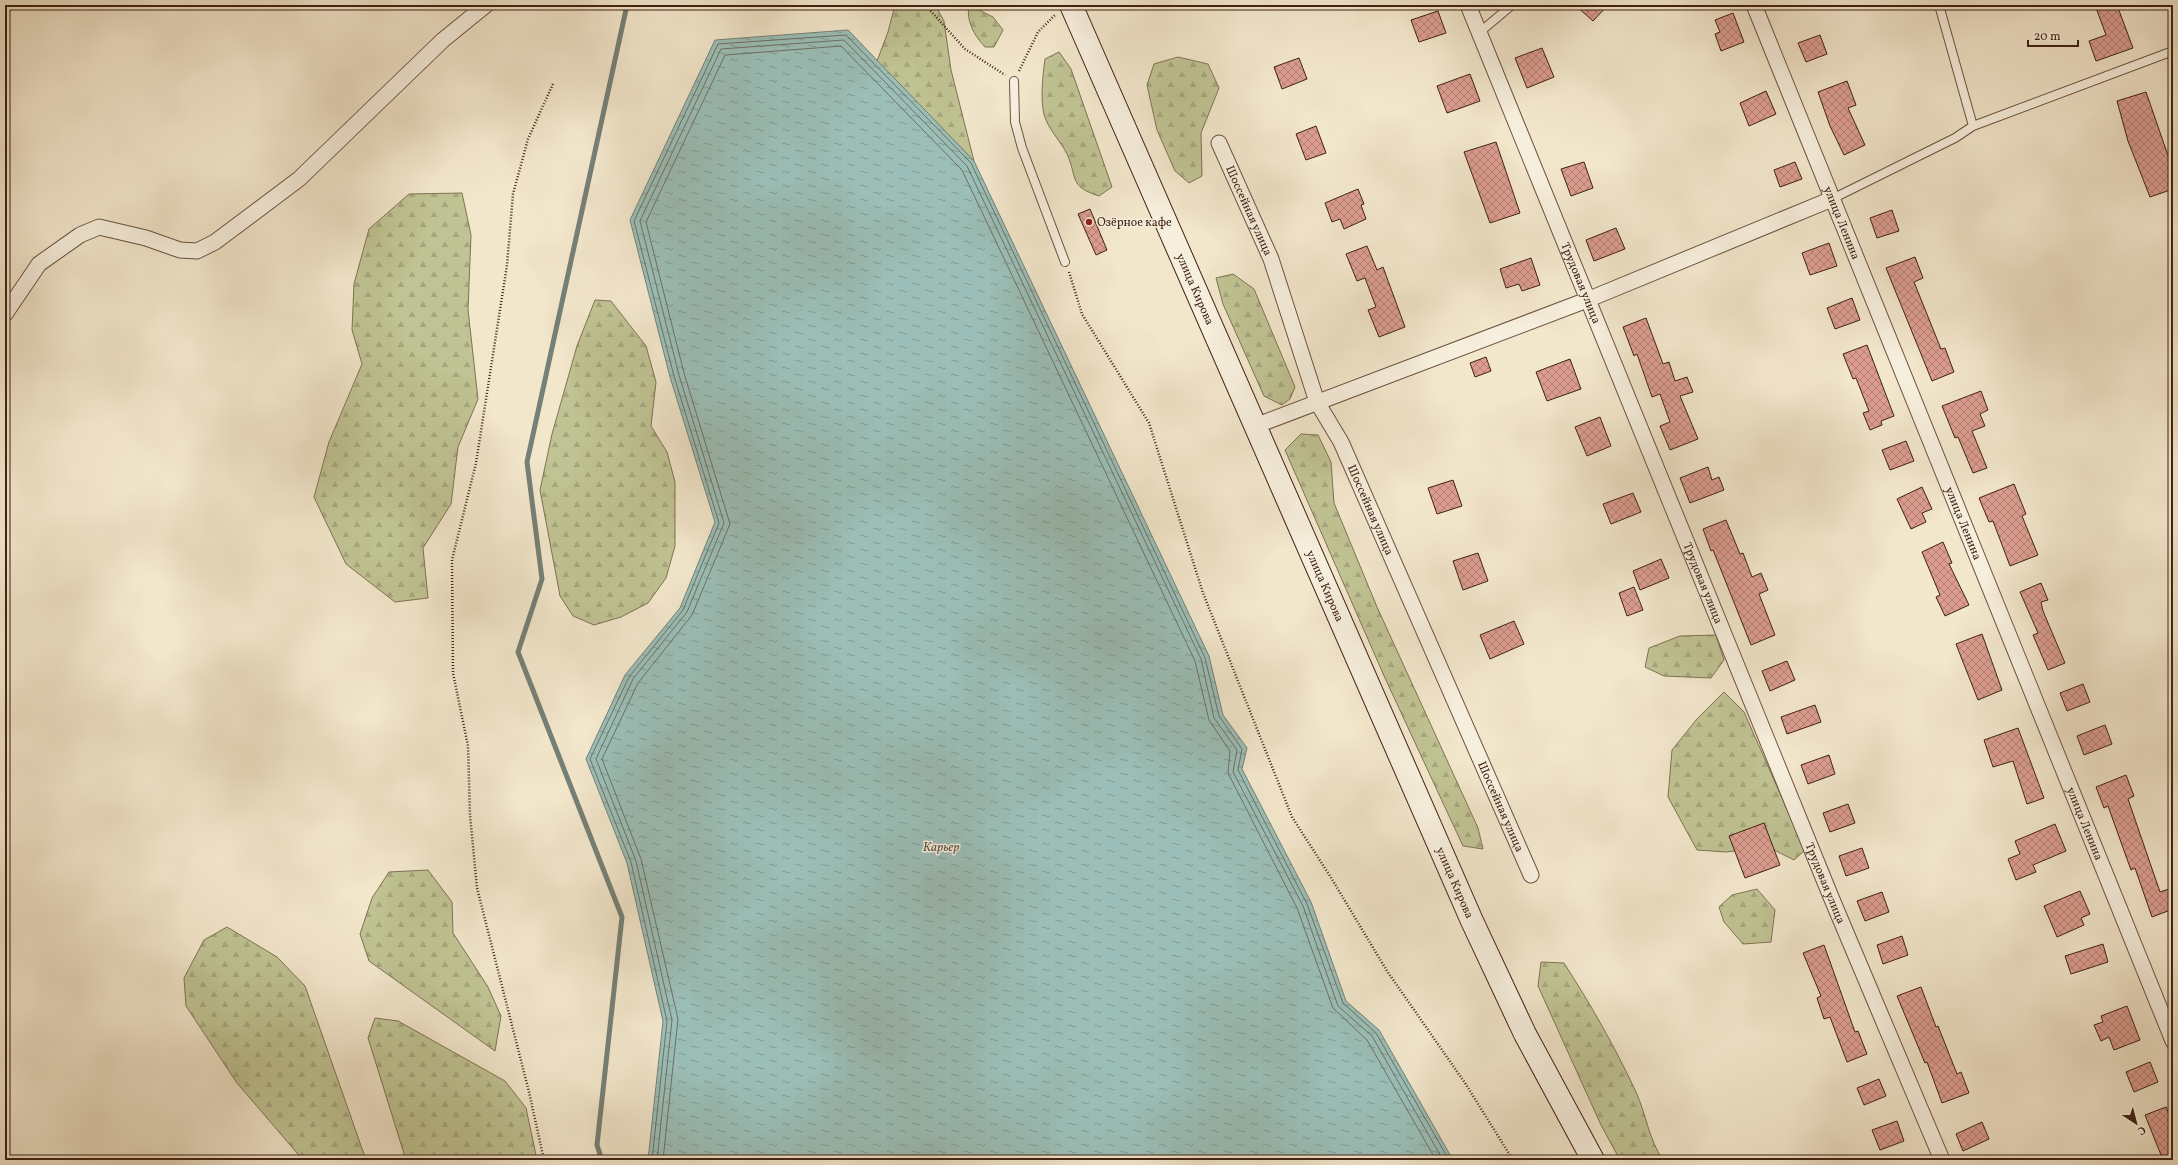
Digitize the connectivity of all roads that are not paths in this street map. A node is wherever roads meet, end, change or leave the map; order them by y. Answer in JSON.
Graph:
{"nodes":[{"id":1,"x":486,"y":5,"type":"edge"},
{"id":2,"x":1468,"y":5,"type":"edge"},
{"id":3,"x":1512,"y":5,"type":"edge"},
{"id":4,"x":1754,"y":5,"type":"edge"},
{"id":5,"x":1939,"y":5,"type":"edge"},
{"id":6,"x":1065,"y":8,"type":"edge"},
{"id":7,"x":1480,"y":32,"type":"junction"},
{"id":8,"x":2173,"y":51,"type":"edge"},
{"id":9,"x":1014,"y":80,"type":"road end"},
{"id":10,"x":1974,"y":126,"type":"junction"},
{"id":11,"x":1219,"y":143,"type":"dead end"},
{"id":12,"x":1832,"y":199,"type":"junction"},
{"id":13,"x":1066,"y":262,"type":"road end"},
{"id":14,"x":1587,"y":300,"type":"junction"},
{"id":15,"x":5,"y":314,"type":"edge"},
{"id":16,"x":1318,"y":402,"type":"junction"},
{"id":17,"x":1255,"y":426,"type":"junction"},
{"id":18,"x":1531,"y":875,"type":"dead end"},
{"id":19,"x":2173,"y":1041,"type":"edge"},
{"id":20,"x":1593,"y":1160,"type":"edge"},
{"id":21,"x":1942,"y":1160,"type":"edge"}],
"edges":[{"from":1,"to":15,"type":"street"},
{"from":2,"to":7,"type":"street","name":"Трудовая улица"},
{"from":3,"to":7,"type":"lane"},
{"from":4,"to":12,"type":"street","name":"улица Ленина"},
{"from":5,"to":10,"type":"lane"},
{"from":6,"to":17,"type":"main road","name":"улица Кирова"},
{"from":7,"to":14,"type":"street","name":"Трудовая улица"},
{"from":8,"to":10,"type":"lane"},
{"from":9,"to":13,"type":"lane"},
{"from":10,"to":12,"type":"lane"},
{"from":11,"to":16,"type":"street","name":"Шоссейная улица"},
{"from":12,"to":14,"type":"street"},
{"from":12,"to":19,"type":"street","name":"улица Ленина"},
{"from":14,"to":16,"type":"street"},
{"from":14,"to":21,"type":"street","name":"Трудовая улица"},
{"from":16,"to":17,"type":"street"},
{"from":16,"to":18,"type":"street","name":"Шоссейная улица"},
{"from":17,"to":20,"type":"main road","name":"улица Кирова"}]}
